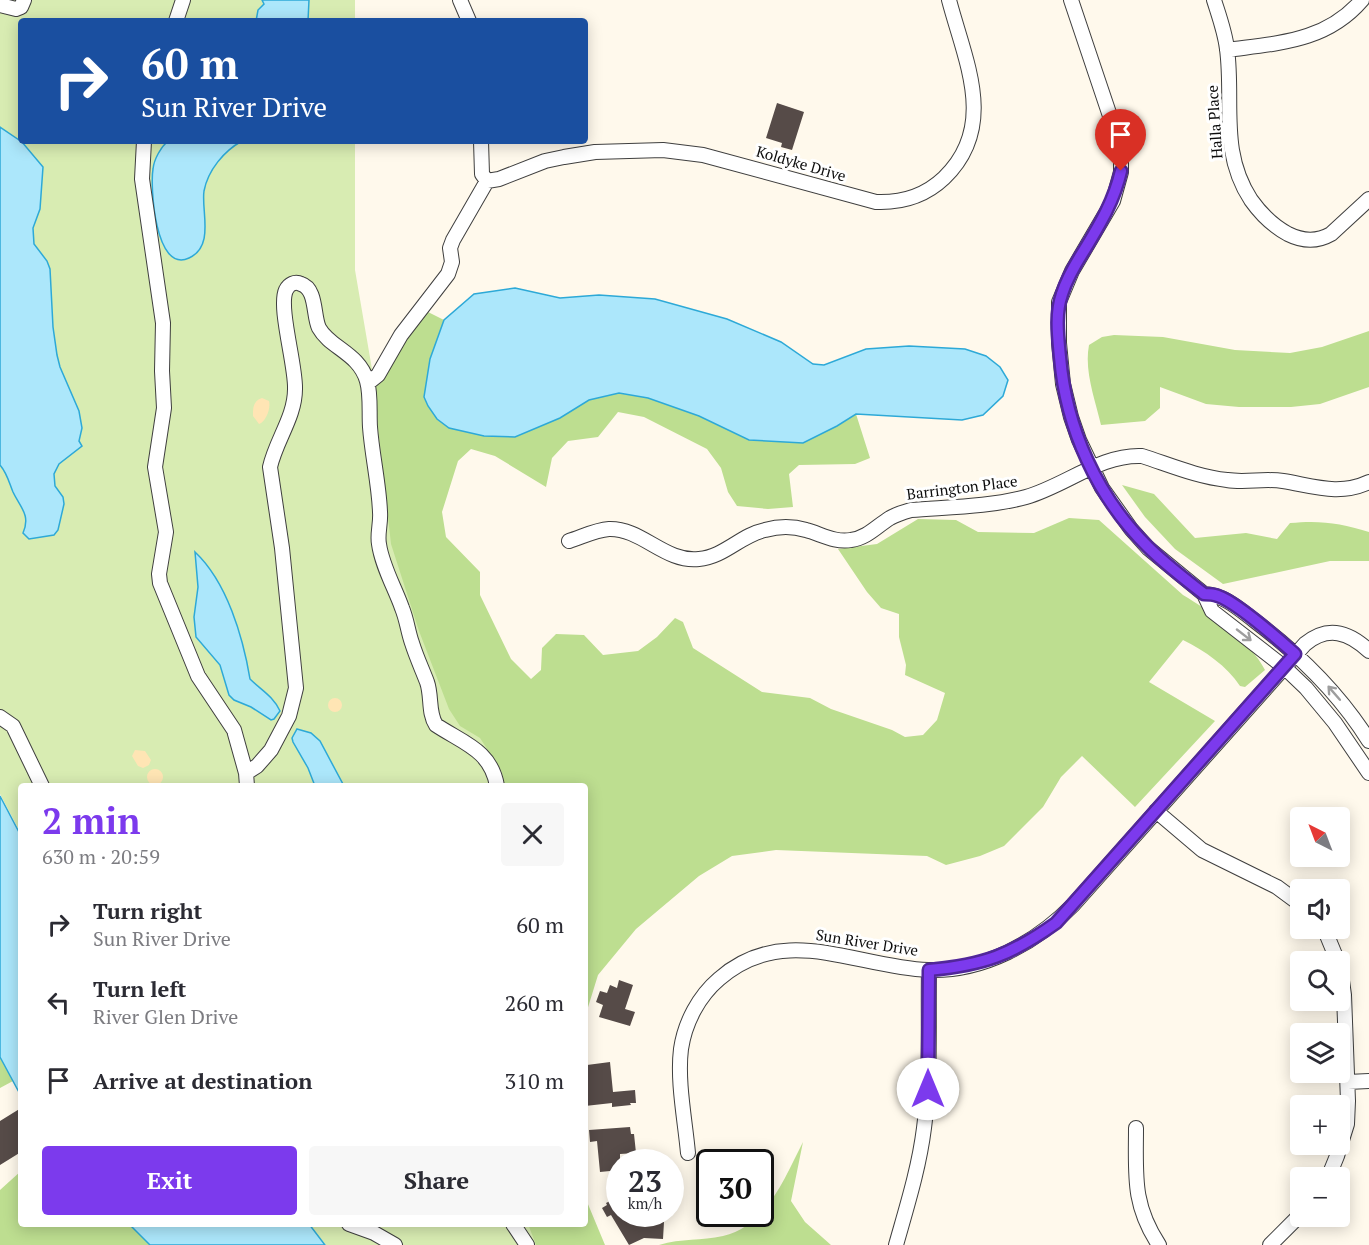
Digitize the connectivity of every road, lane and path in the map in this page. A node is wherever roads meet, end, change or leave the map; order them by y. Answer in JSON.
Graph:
{"nodes":[{"id":1,"x":24,"y":0,"type":"edge"},
{"id":2,"x":183,"y":0,"type":"edge"},
{"id":3,"x":460,"y":0,"type":"edge"},
{"id":4,"x":949,"y":0,"type":"edge"},
{"id":5,"x":1071,"y":0,"type":"edge"},
{"id":6,"x":1214,"y":0,"type":"edge"},
{"id":7,"x":1362,"y":0,"type":"edge"},
{"id":8,"x":0,"y":5,"type":"edge"},
{"id":9,"x":177,"y":18,"type":"edge"},
{"id":10,"x":468,"y":18,"type":"edge"},
{"id":11,"x":1227,"y":50,"type":"junction"},
{"id":12,"x":144,"y":144,"type":"edge"},
{"id":13,"x":481,"y":146,"type":"edge"},
{"id":14,"x":487,"y":181,"type":"junction"},
{"id":15,"x":1369,"y":199,"type":"edge"},
{"id":16,"x":368,"y":383,"type":"junction"},
{"id":17,"x":1091,"y":469,"type":"junction"},
{"id":18,"x":1369,"y":482,"type":"edge"},
{"id":19,"x":569,"y":541,"type":"dead end"},
{"id":20,"x":1369,"y":651,"type":"edge"},
{"id":21,"x":1289,"y":660,"type":"junction"},
{"id":22,"x":0,"y":717,"type":"edge"},
{"id":23,"x":1369,"y":741,"type":"edge"},
{"id":24,"x":1369,"y":773,"type":"edge"},
{"id":25,"x":247,"y":780,"type":"edge"},
{"id":26,"x":41,"y":783,"type":"edge"},
{"id":27,"x":496,"y":783,"type":"edge"},
{"id":28,"x":1156,"y":811,"type":"junction"},
{"id":29,"x":1290,"y":897,"type":"edge"},
{"id":30,"x":929,"y":970,"type":"junction"},
{"id":31,"x":1369,"y":1081,"type":"edge"},
{"id":32,"x":1350,"y":1082,"type":"edge"},
{"id":33,"x":1348,"y":1083,"type":"edge"},
{"id":34,"x":1136,"y":1128,"type":"dead end"},
{"id":35,"x":688,"y":1153,"type":"dead end"},
{"id":36,"x":1332,"y":1167,"type":"edge"},
{"id":37,"x":1290,"y":1225,"type":"edge"},
{"id":38,"x":357,"y":1227,"type":"edge"},
{"id":39,"x":515,"y":1227,"type":"edge"},
{"id":40,"x":395,"y":1245,"type":"edge"},
{"id":41,"x":527,"y":1245,"type":"edge"},
{"id":42,"x":896,"y":1245,"type":"edge"},
{"id":43,"x":1159,"y":1245,"type":"edge"},
{"id":44,"x":1270,"y":1245,"type":"edge"}],
"edges":[{"from":1,"to":8,"type":"street"},
{"from":2,"to":9,"type":"street"},
{"from":3,"to":10,"type":"street"},
{"from":4,"to":14,"type":"street","name":"Koldyke Drive"},
{"from":5,"to":17,"type":"street"},
{"from":6,"to":11,"type":"street","name":"Halla Place"},
{"from":7,"to":11,"type":"street"},
{"from":11,"to":15,"type":"street","name":"Halla Place"},
{"from":12,"to":25,"type":"street"},
{"from":13,"to":14,"type":"street"},
{"from":14,"to":16,"type":"street"},
{"from":16,"to":25,"type":"street"},
{"from":16,"to":27,"type":"street"},
{"from":17,"to":18,"type":"street","name":"Barrington Place"},
{"from":17,"to":19,"type":"street","name":"Barrington Place"},
{"from":17,"to":21,"type":"street"},
{"from":20,"to":21,"type":"street","name":"Sun River Drive"},
{"from":23,"to":21,"type":"street","one_way":true},
{"from":21,"to":24,"type":"street"},
{"from":21,"to":28,"type":"street","name":"Sun River Drive"},
{"from":22,"to":26,"type":"street"},
{"from":28,"to":29,"type":"street"},
{"from":28,"to":30,"type":"street","name":"Sun River Drive"},
{"from":30,"to":35,"type":"street","name":"Sun River Drive"},
{"from":30,"to":42,"type":"street"},
{"from":31,"to":32,"type":"street"},
{"from":33,"to":36,"type":"street"},
{"from":34,"to":43,"type":"street"},
{"from":37,"to":44,"type":"street"},
{"from":38,"to":40,"type":"street"},
{"from":39,"to":41,"type":"street"}]}
